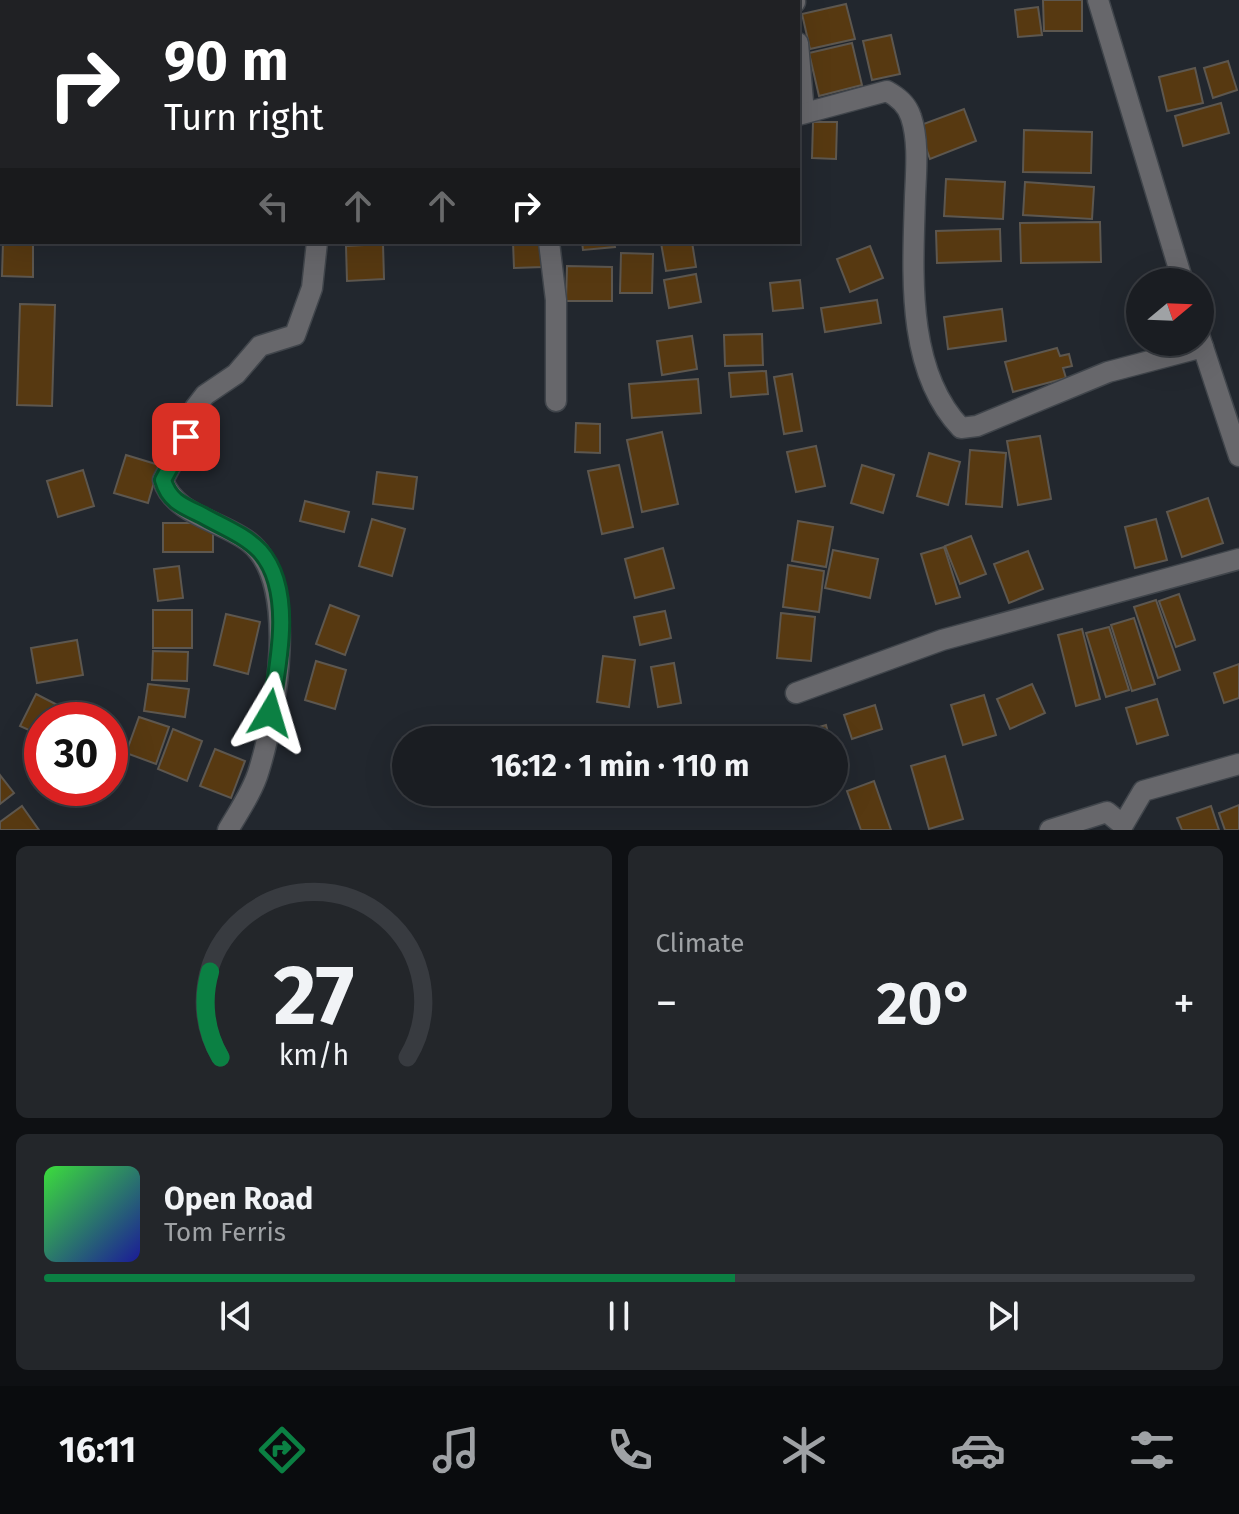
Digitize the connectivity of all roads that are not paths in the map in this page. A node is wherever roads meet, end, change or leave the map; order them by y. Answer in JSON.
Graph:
{"nodes":[{"id":1,"x":1098,"y":0,"type":"edge"},
{"id":2,"x":800,"y":90,"type":"edge"},
{"id":3,"x":801,"y":114,"type":"edge"},
{"id":4,"x":317,"y":244,"type":"edge"},
{"id":5,"x":549,"y":244,"type":"edge"},
{"id":6,"x":1179,"y":268,"type":"edge"},
{"id":7,"x":1158,"y":356,"type":"edge"},
{"id":8,"x":1206,"y":356,"type":"edge"},
{"id":9,"x":556,"y":401,"type":"dead end"},
{"id":10,"x":1239,"y":456,"type":"edge"},
{"id":11,"x":1239,"y":559,"type":"edge"},
{"id":12,"x":796,"y":693,"type":"dead end"},
{"id":13,"x":1239,"y":764,"type":"edge"},
{"id":14,"x":1124,"y":827,"type":"edge"},
{"id":15,"x":228,"y":830,"type":"edge"},
{"id":16,"x":1050,"y":830,"type":"edge"}],
"edges":[{"from":1,"to":6,"type":"street"},
{"from":2,"to":3,"type":"street"},
{"from":3,"to":7,"type":"street"},
{"from":4,"to":15,"type":"street"},
{"from":5,"to":9,"type":"street"},
{"from":8,"to":10,"type":"street"},
{"from":11,"to":12,"type":"street"},
{"from":13,"to":14,"type":"street"},
{"from":14,"to":16,"type":"street"}]}
